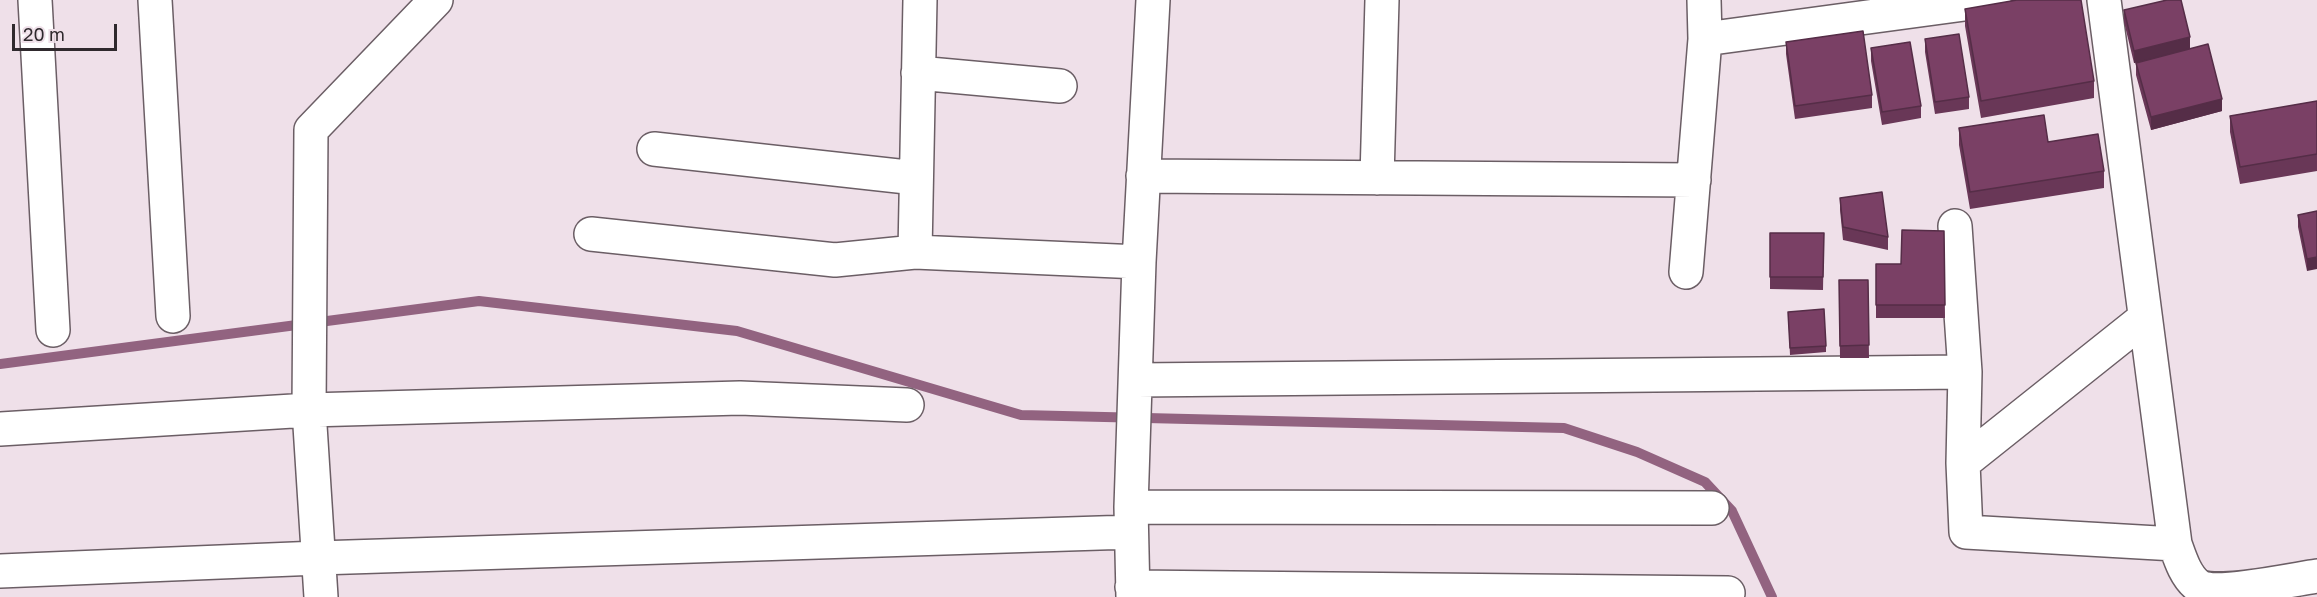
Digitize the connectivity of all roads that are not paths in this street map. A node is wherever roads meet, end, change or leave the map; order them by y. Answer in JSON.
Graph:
{"nodes":[{"id":1,"x":35,"y":0,"type":"edge"},
{"id":2,"x":156,"y":0,"type":"edge"},
{"id":3,"x":436,"y":0,"type":"edge"},
{"id":4,"x":920,"y":0,"type":"edge"},
{"id":5,"x":1153,"y":0,"type":"edge"},
{"id":6,"x":1382,"y":0,"type":"edge"},
{"id":7,"x":1704,"y":0,"type":"edge"},
{"id":8,"x":1994,"y":0,"type":"edge"},
{"id":9,"x":2104,"y":0,"type":"edge"},
{"id":10,"x":1706,"y":39,"type":"junction"},
{"id":11,"x":918,"y":73,"type":"junction"},
{"id":12,"x":1060,"y":86,"type":"dead end"},
{"id":13,"x":654,"y":149,"type":"dead end"},
{"id":14,"x":1143,"y":176,"type":"junction"},
{"id":15,"x":916,"y":178,"type":"junction"},
{"id":16,"x":1377,"y":178,"type":"junction"},
{"id":17,"x":1694,"y":180,"type":"junction"},
{"id":18,"x":1955,"y":226,"type":"dead end"},
{"id":19,"x":591,"y":234,"type":"dead end"},
{"id":20,"x":915,"y":252,"type":"junction"},
{"id":21,"x":1139,"y":262,"type":"junction"},
{"id":22,"x":1686,"y":272,"type":"dead end"},
{"id":23,"x":173,"y":316,"type":"dead end"},
{"id":24,"x":2145,"y":318,"type":"junction"},
{"id":25,"x":53,"y":330,"type":"dead end"},
{"id":26,"x":1965,"y":372,"type":"junction"},
{"id":27,"x":1136,"y":399,"type":"junction"},
{"id":28,"x":907,"y":405,"type":"dead end"},
{"id":29,"x":309,"y":410,"type":"junction"},
{"id":30,"x":0,"y":429,"type":"edge"},
{"id":31,"x":1963,"y":463,"type":"junction"},
{"id":32,"x":1712,"y":508,"type":"dead end"},
{"id":33,"x":1131,"y":520,"type":"junction"},
{"id":34,"x":2175,"y":544,"type":"junction"},
{"id":35,"x":318,"y":558,"type":"junction"},
{"id":36,"x":0,"y":571,"type":"edge"},
{"id":37,"x":2317,"y":576,"type":"edge"},
{"id":38,"x":1132,"y":592,"type":"edge"},
{"id":39,"x":1728,"y":594,"type":"dead end"},
{"id":40,"x":321,"y":597,"type":"edge"}],
"edges":[{"from":1,"to":25,"type":"street"},
{"from":2,"to":23,"type":"street"},
{"from":3,"to":29,"type":"street"},
{"from":4,"to":11,"type":"street"},
{"from":5,"to":14,"type":"street"},
{"from":6,"to":16,"type":"street"},
{"from":7,"to":10,"type":"street"},
{"from":8,"to":10,"type":"street"},
{"from":9,"to":24,"type":"street"},
{"from":10,"to":17,"type":"street"},
{"from":11,"to":12,"type":"street"},
{"from":11,"to":15,"type":"street"},
{"from":13,"to":15,"type":"street"},
{"from":14,"to":16,"type":"street"},
{"from":14,"to":21,"type":"street"},
{"from":15,"to":20,"type":"street"},
{"from":16,"to":17,"type":"street"},
{"from":17,"to":22,"type":"street"},
{"from":18,"to":26,"type":"street"},
{"from":19,"to":20,"type":"street"},
{"from":20,"to":21,"type":"street"},
{"from":21,"to":27,"type":"street"},
{"from":24,"to":31,"type":"street"},
{"from":24,"to":34,"type":"street"},
{"from":26,"to":27,"type":"street"},
{"from":26,"to":31,"type":"street"},
{"from":27,"to":33,"type":"street"},
{"from":28,"to":29,"type":"street"},
{"from":29,"to":30,"type":"street"},
{"from":29,"to":35,"type":"street"},
{"from":31,"to":34,"type":"street"},
{"from":32,"to":33,"type":"street"},
{"from":33,"to":35,"type":"street"},
{"from":33,"to":38,"type":"street"},
{"from":34,"to":37,"type":"street"},
{"from":35,"to":36,"type":"street"},
{"from":35,"to":40,"type":"street"},
{"from":38,"to":39,"type":"street"}]}
